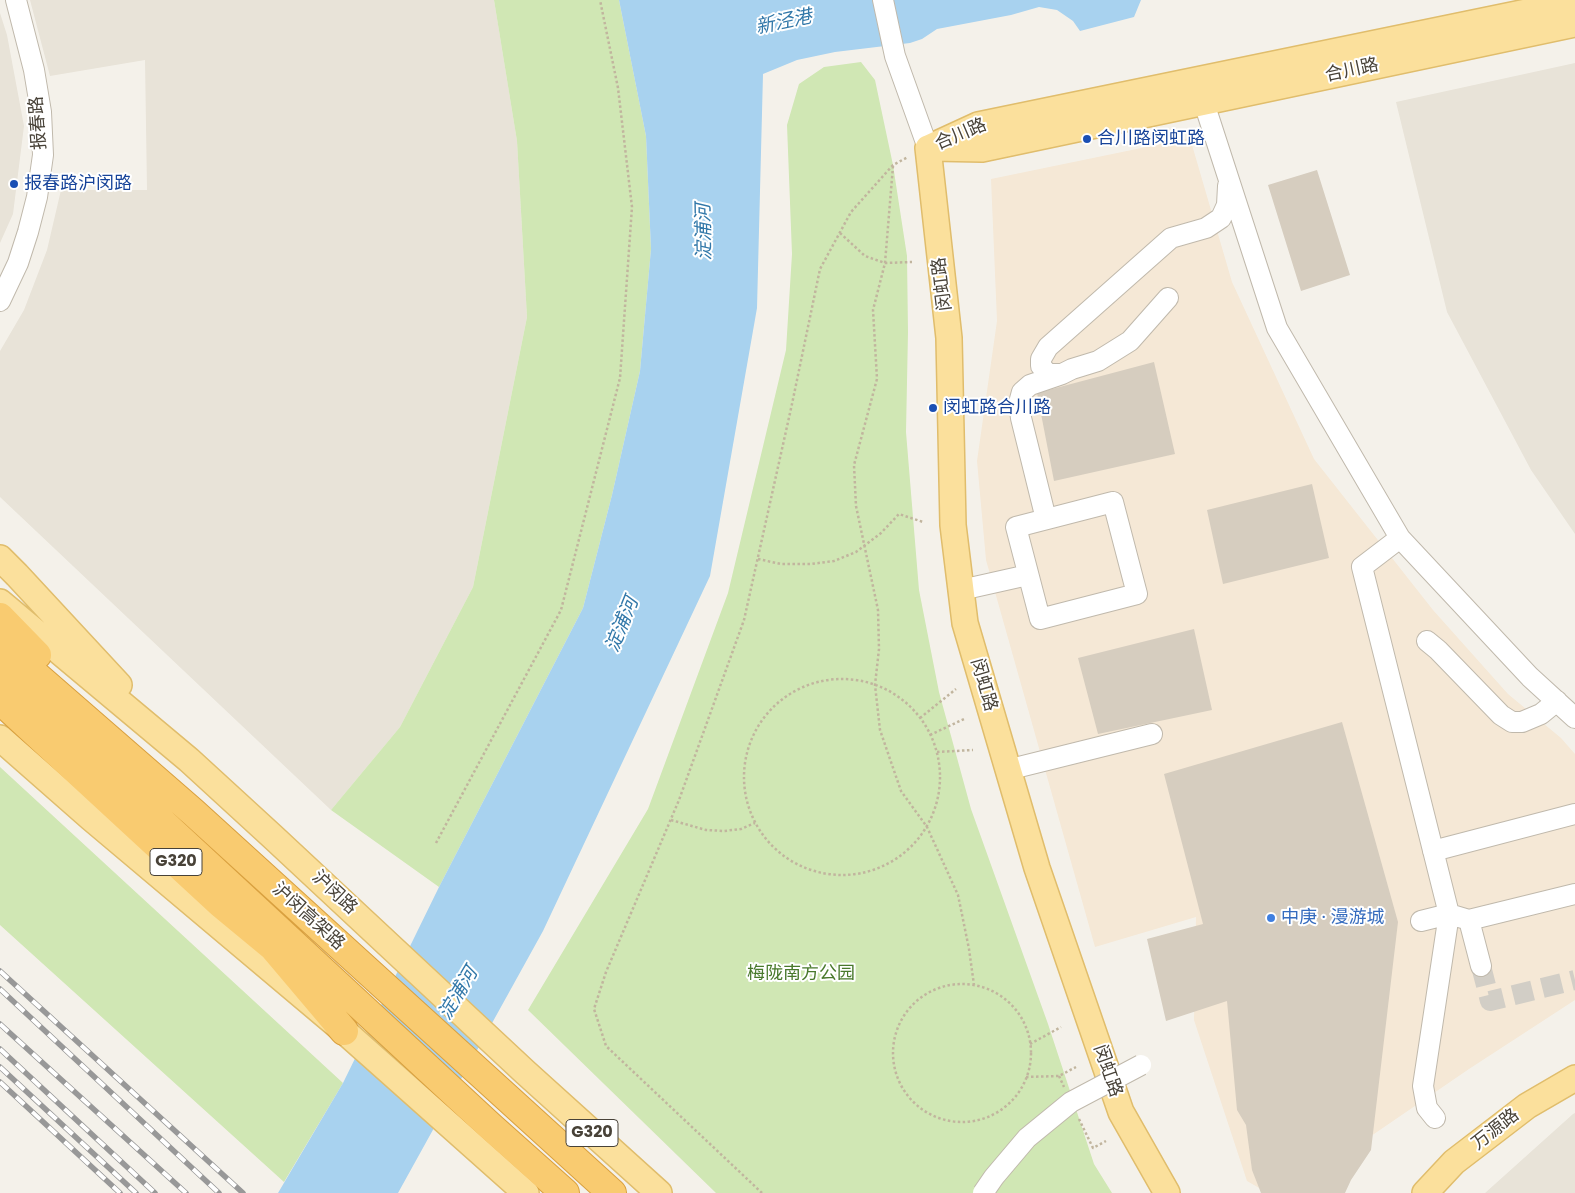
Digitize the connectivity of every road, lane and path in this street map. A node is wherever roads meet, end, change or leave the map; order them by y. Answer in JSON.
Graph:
{"nodes":[{"id":1,"x":16,"y":0,"type":"edge"},
{"id":2,"x":600,"y":0,"type":"edge"},
{"id":3,"x":883,"y":0,"type":"edge"},
{"id":4,"x":1575,"y":2,"type":"edge"},
{"id":5,"x":1575,"y":24,"type":"edge"},
{"id":6,"x":1204,"y":103,"type":"junction"},
{"id":7,"x":928,"y":148,"type":"junction"},
{"id":8,"x":893,"y":165,"type":"junction"},
{"id":9,"x":1229,"y":178,"type":"junction"},
{"id":10,"x":840,"y":233,"type":"junction"},
{"id":11,"x":912,"y":262,"type":"dead end"},
{"id":12,"x":885,"y":263,"type":"junction"},
{"id":13,"x":1168,"y":298,"type":"dead end"},
{"id":14,"x":0,"y":300,"type":"edge"},
{"id":15,"x":1044,"y":355,"type":"junction"},
{"id":16,"x":1062,"y":374,"type":"junction"},
{"id":17,"x":1022,"y":392,"type":"junction"},
{"id":18,"x":1046,"y":519,"type":"junction"},
{"id":19,"x":923,"y":522,"type":"dead end"},
{"id":20,"x":1400,"y":538,"type":"junction"},
{"id":21,"x":865,"y":545,"type":"junction"},
{"id":22,"x":0,"y":558,"type":"edge"},
{"id":23,"x":758,"y":559,"type":"junction"},
{"id":24,"x":1028,"y":575,"type":"junction"},
{"id":25,"x":961,"y":590,"type":"junction"},
{"id":26,"x":0,"y":602,"type":"edge"},
{"id":27,"x":0,"y":617,"type":"edge"},
{"id":28,"x":1427,"y":641,"type":"dead end"},
{"id":29,"x":0,"y":644,"type":"edge"},
{"id":30,"x":0,"y":672,"type":"edge"},
{"id":31,"x":875,"y":685,"type":"junction"},
{"id":32,"x":0,"y":686,"type":"edge"},
{"id":33,"x":956,"y":689,"type":"dead end"},
{"id":34,"x":0,"y":700,"type":"edge"},
{"id":35,"x":1557,"y":701,"type":"junction"},
{"id":36,"x":920,"y":718,"type":"junction"},
{"id":37,"x":1575,"y":718,"type":"edge"},
{"id":38,"x":964,"y":719,"type":"dead end"},
{"id":39,"x":1152,"y":734,"type":"dead end"},
{"id":40,"x":930,"y":735,"type":"junction"},
{"id":41,"x":0,"y":738,"type":"edge"},
{"id":42,"x":973,"y":750,"type":"dead end"},
{"id":43,"x":936,"y":752,"type":"junction"},
{"id":44,"x":189,"y":760,"type":"junction"},
{"id":45,"x":1007,"y":770,"type":"junction"},
{"id":46,"x":193,"y":812,"type":"junction"},
{"id":47,"x":1575,"y":814,"type":"edge"},
{"id":48,"x":671,"y":820,"type":"junction"},
{"id":49,"x":756,"y":822,"type":"junction"},
{"id":50,"x":927,"y":826,"type":"junction"},
{"id":51,"x":172,"y":831,"type":"junction"},
{"id":52,"x":436,"y":843,"type":"dead end"},
{"id":53,"x":1433,"y":851,"type":"junction"},
{"id":54,"x":1575,"y":894,"type":"edge"},
{"id":55,"x":1449,"y":914,"type":"junction"},
{"id":56,"x":1469,"y":920,"type":"junction"},
{"id":57,"x":1421,"y":921,"type":"dead end"},
{"id":58,"x":1481,"y":966,"type":"tunnel mouth"},
{"id":59,"x":974,"y":985,"type":"junction"},
{"id":60,"x":1061,"y":1028,"type":"dead end"},
{"id":61,"x":344,"y":1031,"type":"junction"},
{"id":62,"x":1030,"y":1044,"type":"junction"},
{"id":63,"x":1141,"y":1065,"type":"dead end"},
{"id":64,"x":1076,"y":1067,"type":"dead end"},
{"id":65,"x":1026,"y":1077,"type":"junction"},
{"id":66,"x":1575,"y":1078,"type":"edge"},
{"id":67,"x":1071,"y":1102,"type":"junction"},
{"id":68,"x":1434,"y":1118,"type":"dead end"},
{"id":69,"x":1106,"y":1141,"type":"dead end"},
{"id":70,"x":526,"y":1193,"type":"edge"},
{"id":71,"x":565,"y":1193,"type":"edge"},
{"id":72,"x":612,"y":1193,"type":"edge"},
{"id":73,"x":659,"y":1193,"type":"edge"},
{"id":74,"x":762,"y":1193,"type":"edge"},
{"id":75,"x":983,"y":1193,"type":"edge"},
{"id":76,"x":1167,"y":1193,"type":"edge"},
{"id":77,"x":1425,"y":1193,"type":"edge"}],
"edges":[{"from":1,"to":14,"type":"street","name":"报春路"},
{"from":2,"to":52,"type":"path"},
{"from":3,"to":7,"type":"street"},
{"from":4,"to":7,"type":"main road","name":"合川路"},
{"from":5,"to":6,"type":"main road","name":"合川路"},
{"from":6,"to":7,"type":"main road","name":"合川路"},
{"from":6,"to":9,"type":"street"},
{"from":7,"to":8,"type":"path"},
{"from":7,"to":25,"type":"main road","name":"闵虹路"},
{"from":8,"to":10,"type":"path"},
{"from":8,"to":12,"type":"path"},
{"from":9,"to":15,"type":"street"},
{"from":9,"to":20,"type":"street"},
{"from":10,"to":12,"type":"path"},
{"from":10,"to":23,"type":"path"},
{"from":11,"to":12,"type":"path"},
{"from":12,"to":21,"type":"path"},
{"from":13,"to":16,"type":"street"},
{"from":15,"to":16,"type":"street"},
{"from":15,"to":17,"type":"street"},
{"from":16,"to":17,"type":"street"},
{"from":17,"to":18,"type":"street"},
{"from":18,"to":24,"type":"street"},
{"from":18,"to":24,"type":"street"},
{"from":19,"to":21,"type":"path"},
{"from":20,"to":35,"type":"street"},
{"from":20,"to":53,"type":"street"},
{"from":21,"to":23,"type":"path"},
{"from":21,"to":31,"type":"path"},
{"from":22,"to":44,"type":"main road"},
{"from":23,"to":48,"type":"path"},
{"from":24,"to":25,"type":"street"},
{"from":25,"to":45,"type":"main road","name":"闵虹路"},
{"from":26,"to":44,"type":"main road","name":"沪闵路","number":"G320"},
{"from":27,"to":46,"type":"highway"},
{"from":28,"to":35,"type":"street"},
{"from":29,"to":46,"type":"highway","name":"沪闵高架路"},
{"from":30,"to":51,"type":"highway","name":"沪闵高架路"},
{"from":31,"to":36,"type":"path"},
{"from":31,"to":49,"type":"path"},
{"from":31,"to":50,"type":"path"},
{"from":32,"to":51,"type":"highway"},
{"from":33,"to":36,"type":"path"},
{"from":34,"to":61,"type":"highway","number":"G320"},
{"from":35,"to":37,"type":"street"},
{"from":36,"to":40,"type":"path"},
{"from":38,"to":40,"type":"path"},
{"from":39,"to":45,"type":"street"},
{"from":40,"to":43,"type":"path"},
{"from":41,"to":61,"type":"main road"},
{"from":42,"to":43,"type":"path"},
{"from":43,"to":50,"type":"path"},
{"from":44,"to":73,"type":"main road","name":"沪闵路","number":"G320"},
{"from":45,"to":76,"type":"main road","name":"闵虹路"},
{"from":46,"to":72,"type":"highway","name":"沪闵高架路"},
{"from":47,"to":53,"type":"street"},
{"from":48,"to":49,"type":"path"},
{"from":48,"to":74,"type":"path"},
{"from":49,"to":50,"type":"path"},
{"from":50,"to":59,"type":"path"},
{"from":51,"to":71,"type":"highway","name":"沪闵高架路"},
{"from":53,"to":55,"type":"street"},
{"from":54,"to":56,"type":"street"},
{"from":55,"to":56,"type":"street"},
{"from":55,"to":57,"type":"street"},
{"from":55,"to":68,"type":"street"},
{"from":56,"to":58,"type":"street"},
{"from":59,"to":62,"type":"path"},
{"from":59,"to":65,"type":"path"},
{"from":60,"to":62,"type":"path"},
{"from":61,"to":70,"type":"main road","number":"G320"},
{"from":62,"to":65,"type":"path"},
{"from":63,"to":67,"type":"street","bridge":true},
{"from":64,"to":65,"type":"path"},
{"from":66,"to":77,"type":"main road","name":"万源路"},
{"from":67,"to":69,"type":"path"},
{"from":67,"to":75,"type":"street","bridge":true}]}
